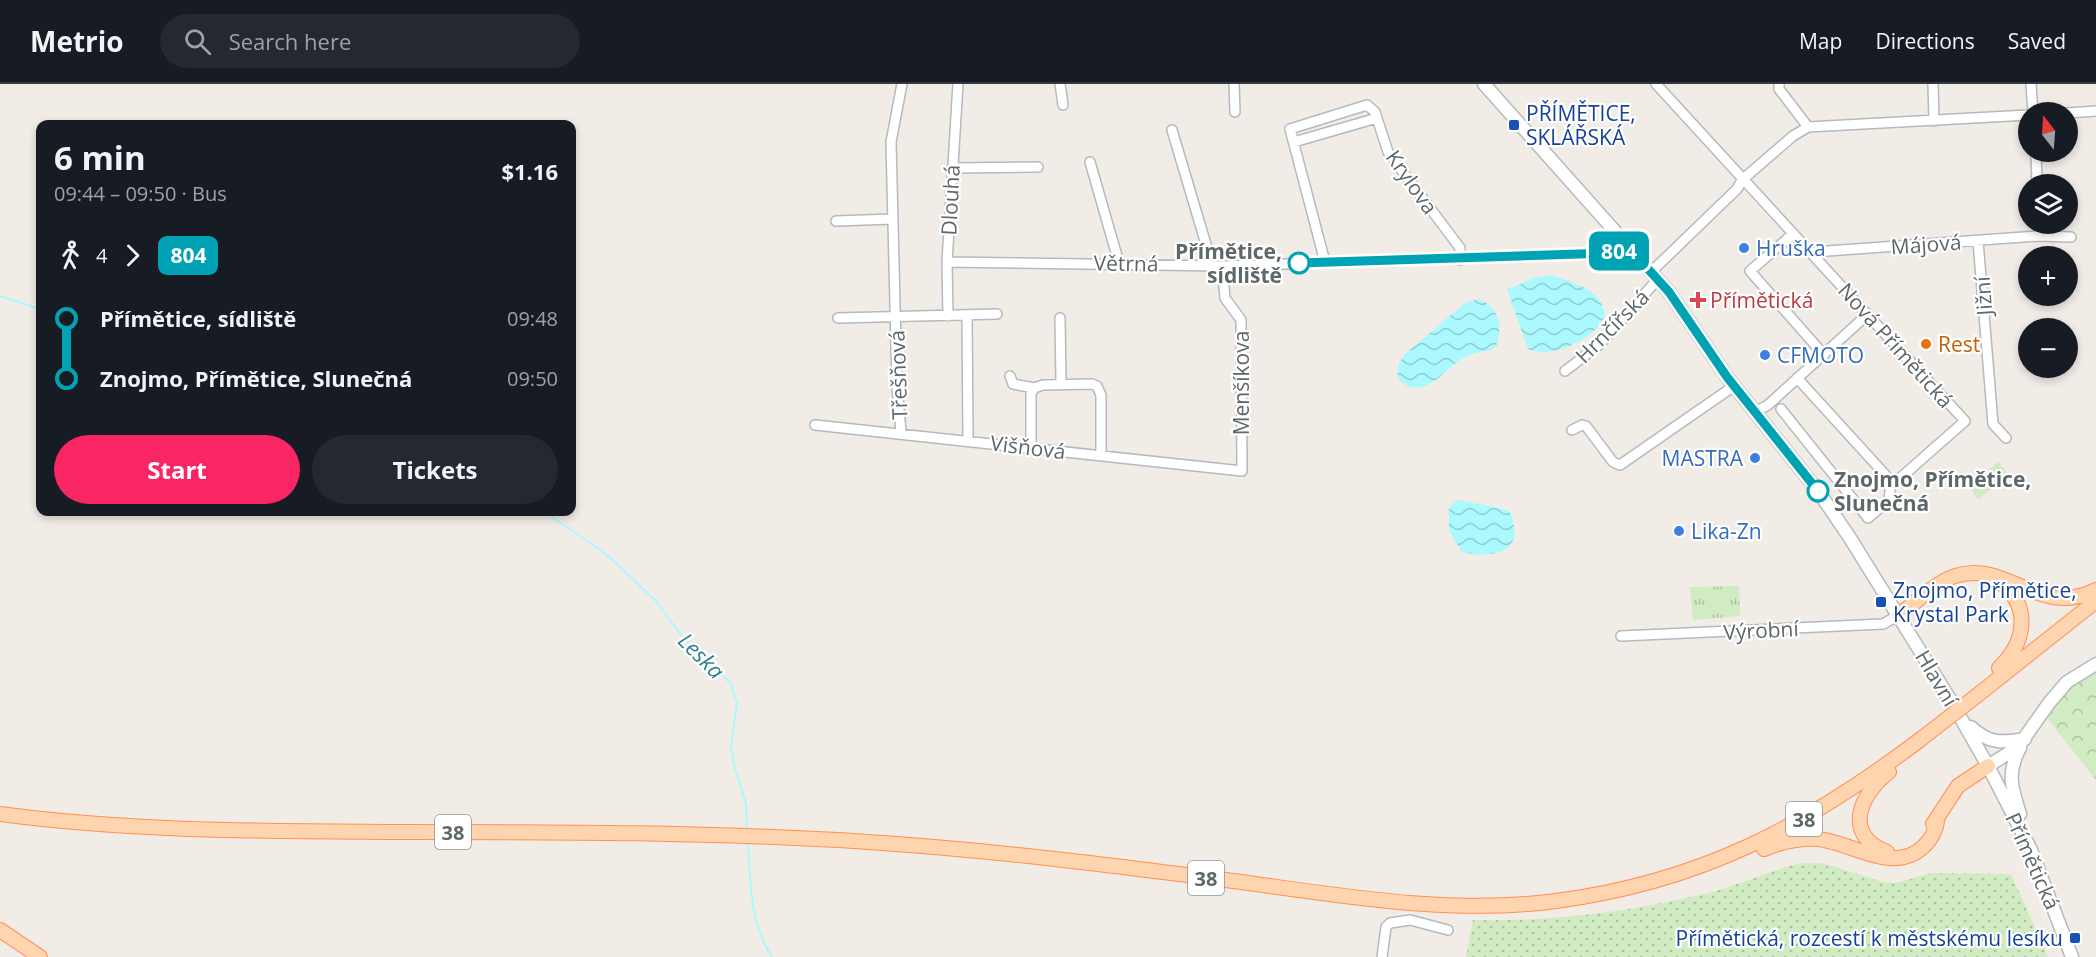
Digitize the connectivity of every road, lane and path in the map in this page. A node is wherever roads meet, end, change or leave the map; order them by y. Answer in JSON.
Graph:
{"nodes":[{"id":1,"x":902,"y":84,"type":"edge"},
{"id":2,"x":958,"y":84,"type":"edge"},
{"id":3,"x":1060,"y":84,"type":"edge"},
{"id":4,"x":1234,"y":84,"type":"edge"},
{"id":5,"x":1484,"y":84,"type":"edge"},
{"id":6,"x":1656,"y":84,"type":"edge"},
{"id":7,"x":1779,"y":84,"type":"edge"},
{"id":8,"x":1933,"y":84,"type":"edge"},
{"id":9,"x":2031,"y":84,"type":"edge"},
{"id":10,"x":2032,"y":102,"type":"edge"},
{"id":11,"x":1063,"y":105,"type":"dead end"},
{"id":12,"x":2096,"y":111,"type":"edge"},
{"id":13,"x":1234,"y":112,"type":"dead end"},
{"id":14,"x":2078,"y":112,"type":"edge"},
{"id":15,"x":2018,"y":116,"type":"edge"},
{"id":16,"x":1377,"y":118,"type":"junction"},
{"id":17,"x":1934,"y":121,"type":"junction"},
{"id":18,"x":1808,"y":128,"type":"junction"},
{"id":19,"x":1172,"y":130,"type":"dead end"},
{"id":20,"x":1294,"y":142,"type":"junction"},
{"id":21,"x":1090,"y":162,"type":"dead end"},
{"id":22,"x":1038,"y":167,"type":"dead end"},
{"id":23,"x":952,"y":168,"type":"junction"},
{"id":24,"x":1742,"y":180,"type":"junction"},
{"id":25,"x":893,"y":219,"type":"junction"},
{"id":26,"x":836,"y":221,"type":"dead end"},
{"id":27,"x":1793,"y":234,"type":"junction"},
{"id":28,"x":2039,"y":236,"type":"joint"},
{"id":29,"x":2071,"y":237,"type":"dead end"},
{"id":30,"x":1978,"y":241,"type":"junction"},
{"id":31,"x":1628,"y":247,"type":"junction"},
{"id":32,"x":1813,"y":252,"type":"junction"},
{"id":33,"x":1460,"y":260,"type":"junction"},
{"id":34,"x":947,"y":262,"type":"junction"},
{"id":35,"x":1325,"y":262,"type":"junction"},
{"id":36,"x":1119,"y":263,"type":"junction"},
{"id":37,"x":1209,"y":265,"type":"junction"},
{"id":38,"x":1222,"y":266,"type":"junction"},
{"id":39,"x":1654,"y":276,"type":"junction"},
{"id":40,"x":997,"y":314,"type":"dead end"},
{"id":41,"x":1868,"y":314,"type":"junction"},
{"id":42,"x":967,"y":315,"type":"junction"},
{"id":43,"x":948,"y":316,"type":"junction"},
{"id":44,"x":838,"y":318,"type":"dead end"},
{"id":45,"x":896,"y":318,"type":"junction"},
{"id":46,"x":1060,"y":318,"type":"dead end"},
{"id":47,"x":1824,"y":355,"type":"junction"},
{"id":48,"x":1565,"y":371,"type":"dead end"},
{"id":49,"x":1010,"y":376,"type":"dead end"},
{"id":50,"x":1797,"y":378,"type":"junction"},
{"id":51,"x":1061,"y":384,"type":"junction"},
{"id":52,"x":1734,"y":386,"type":"junction"},
{"id":53,"x":1034,"y":388,"type":"junction"},
{"id":54,"x":1781,"y":409,"type":"dead end"},
{"id":55,"x":1755,"y":412,"type":"junction"},
{"id":56,"x":815,"y":425,"type":"dead end"},
{"id":57,"x":1572,"y":430,"type":"dead end"},
{"id":58,"x":901,"y":432,"type":"junction"},
{"id":59,"x":2006,"y":438,"type":"dead end"},
{"id":60,"x":968,"y":440,"type":"junction"},
{"id":61,"x":1031,"y":448,"type":"junction"},
{"id":62,"x":1101,"y":455,"type":"junction"},
{"id":63,"x":1242,"y":471,"type":"joint"},
{"id":64,"x":1891,"y":481,"type":"junction"},
{"id":65,"x":1994,"y":578,"type":"junction"},
{"id":66,"x":2096,"y":590,"type":"edge"},
{"id":67,"x":2096,"y":601,"type":"edge"},
{"id":68,"x":1899,"y":615,"type":"junction"},
{"id":69,"x":1621,"y":636,"type":"dead end"},
{"id":70,"x":2096,"y":664,"type":"edge"},
{"id":71,"x":1984,"y":689,"type":"junction"},
{"id":72,"x":1961,"y":718,"type":"junction"},
{"id":73,"x":1920,"y":739,"type":"junction"},
{"id":74,"x":2025,"y":739,"type":"junction"},
{"id":75,"x":1988,"y":766,"type":"junction"},
{"id":76,"x":0,"y":814,"type":"edge"},
{"id":77,"x":1937,"y":819,"type":"junction"},
{"id":78,"x":2031,"y":850,"type":"junction"},
{"id":79,"x":1675,"y":875,"type":"junction"},
{"id":80,"x":0,"y":930,"type":"edge"},
{"id":81,"x":1448,"y":930,"type":"dead end"},
{"id":82,"x":0,"y":940,"type":"edge"},
{"id":83,"x":35,"y":957,"type":"edge"},
{"id":84,"x":40,"y":957,"type":"edge"},
{"id":85,"x":1382,"y":957,"type":"edge"},
{"id":86,"x":2072,"y":957,"type":"edge"}],
"edges":[{"from":1,"to":25,"type":"street","name":"Třešňová"},
{"from":2,"to":23,"type":"street","name":"Dlouhá"},
{"from":3,"to":11,"type":"street"},
{"from":4,"to":13,"type":"street"},
{"from":5,"to":31,"type":"main road","name":"Hlavní"},
{"from":6,"to":24,"type":"street","name":"Nová Přímětická"},
{"from":7,"to":18,"type":"street"},
{"from":8,"to":17,"type":"street"},
{"from":9,"to":10,"type":"street"},
{"from":12,"to":14,"type":"street"},
{"from":15,"to":17,"type":"street"},
{"from":16,"to":20,"type":"street"},
{"from":16,"to":20,"type":"street"},
{"from":16,"to":33,"type":"street","name":"Krylova"},
{"from":17,"to":18,"type":"street"},
{"from":18,"to":24,"type":"street","name":"Hrnčířská"},
{"from":19,"to":37,"type":"street"},
{"from":20,"to":35,"type":"street"},
{"from":21,"to":36,"type":"street"},
{"from":22,"to":23,"type":"street"},
{"from":23,"to":34,"type":"street","name":"Dlouhá"},
{"from":24,"to":27,"type":"street","name":"Nová Přímětická"},
{"from":24,"to":39,"type":"street","name":"Hrnčířská"},
{"from":25,"to":26,"type":"street"},
{"from":25,"to":45,"type":"street","name":"Třešňová"},
{"from":27,"to":32,"type":"street","name":"Nová Přímětická"},
{"from":27,"to":47,"type":"street"},
{"from":28,"to":29,"type":"street","name":"Májová"},
{"from":28,"to":30,"type":"street","name":"Májová"},
{"from":30,"to":32,"type":"street","name":"Májová"},
{"from":30,"to":59,"type":"street","name":"Jižní"},
{"from":31,"to":33,"type":"street","name":"Větrná"},
{"from":31,"to":39,"type":"main road","name":"Hlavní"},
{"from":32,"to":41,"type":"street","name":"Nová Přímětická"},
{"from":33,"to":35,"type":"street","name":"Větrná"},
{"from":34,"to":36,"type":"street","name":"Větrná"},
{"from":34,"to":43,"type":"street","name":"Dlouhá"},
{"from":35,"to":38,"type":"street","name":"Větrná"},
{"from":36,"to":37,"type":"street","name":"Větrná"},
{"from":37,"to":38,"type":"street","name":"Větrná"},
{"from":38,"to":63,"type":"street","name":"Menšíkova"},
{"from":39,"to":48,"type":"street","name":"Hrnčířská"},
{"from":39,"to":52,"type":"main road","name":"Hlavní"},
{"from":40,"to":42,"type":"street"},
{"from":41,"to":47,"type":"street"},
{"from":41,"to":64,"type":"street","name":"Nová Přímětická"},
{"from":42,"to":43,"type":"street"},
{"from":42,"to":60,"type":"street"},
{"from":43,"to":45,"type":"street"},
{"from":44,"to":45,"type":"street","name":"Třešňová"},
{"from":45,"to":58,"type":"street","name":"Třešňová"},
{"from":46,"to":51,"type":"street"},
{"from":47,"to":50,"type":"street"},
{"from":49,"to":53,"type":"street"},
{"from":50,"to":55,"type":"street"},
{"from":50,"to":64,"type":"street"},
{"from":51,"to":53,"type":"street"},
{"from":51,"to":62,"type":"street"},
{"from":52,"to":55,"type":"main road","name":"Hlavní"},
{"from":52,"to":57,"type":"street"},
{"from":53,"to":61,"type":"street"},
{"from":54,"to":64,"type":"street"},
{"from":55,"to":68,"type":"main road","name":"Hlavní"},
{"from":56,"to":58,"type":"street","name":"Višňová"},
{"from":58,"to":60,"type":"street","name":"Višňová"},
{"from":60,"to":61,"type":"street","name":"Višňová"},
{"from":61,"to":62,"type":"street","name":"Višňová"},
{"from":62,"to":63,"type":"street","name":"Višňová"},
{"from":65,"to":66,"type":"main road"},
{"from":65,"to":68,"type":"main road"},
{"from":65,"to":71,"type":"main road"},
{"from":67,"to":71,"type":"main road","number":"38"},
{"from":68,"to":69,"type":"street","name":"Výrobní"},
{"from":68,"to":72,"type":"main road","name":"Hlavní"},
{"from":70,"to":74,"type":"main road"},
{"from":71,"to":73,"type":"main road","number":"38","bridge":true},
{"from":72,"to":74,"type":"main road"},
{"from":72,"to":75,"type":"main road","name":"Hlavní"},
{"from":73,"to":77,"type":"main road"},
{"from":73,"to":79,"type":"main road","number":"38"},
{"from":74,"to":75,"type":"main road"},
{"from":74,"to":78,"type":"main road"},
{"from":75,"to":77,"type":"main road"},
{"from":75,"to":78,"type":"main road","name":"Přímětická"},
{"from":76,"to":79,"type":"main road","number":"38"},
{"from":77,"to":79,"type":"main road"},
{"from":78,"to":86,"type":"main road","name":"Přímětická"},
{"from":80,"to":84,"type":"main road"},
{"from":81,"to":85,"type":"street"},
{"from":82,"to":83,"type":"main road"}]}
